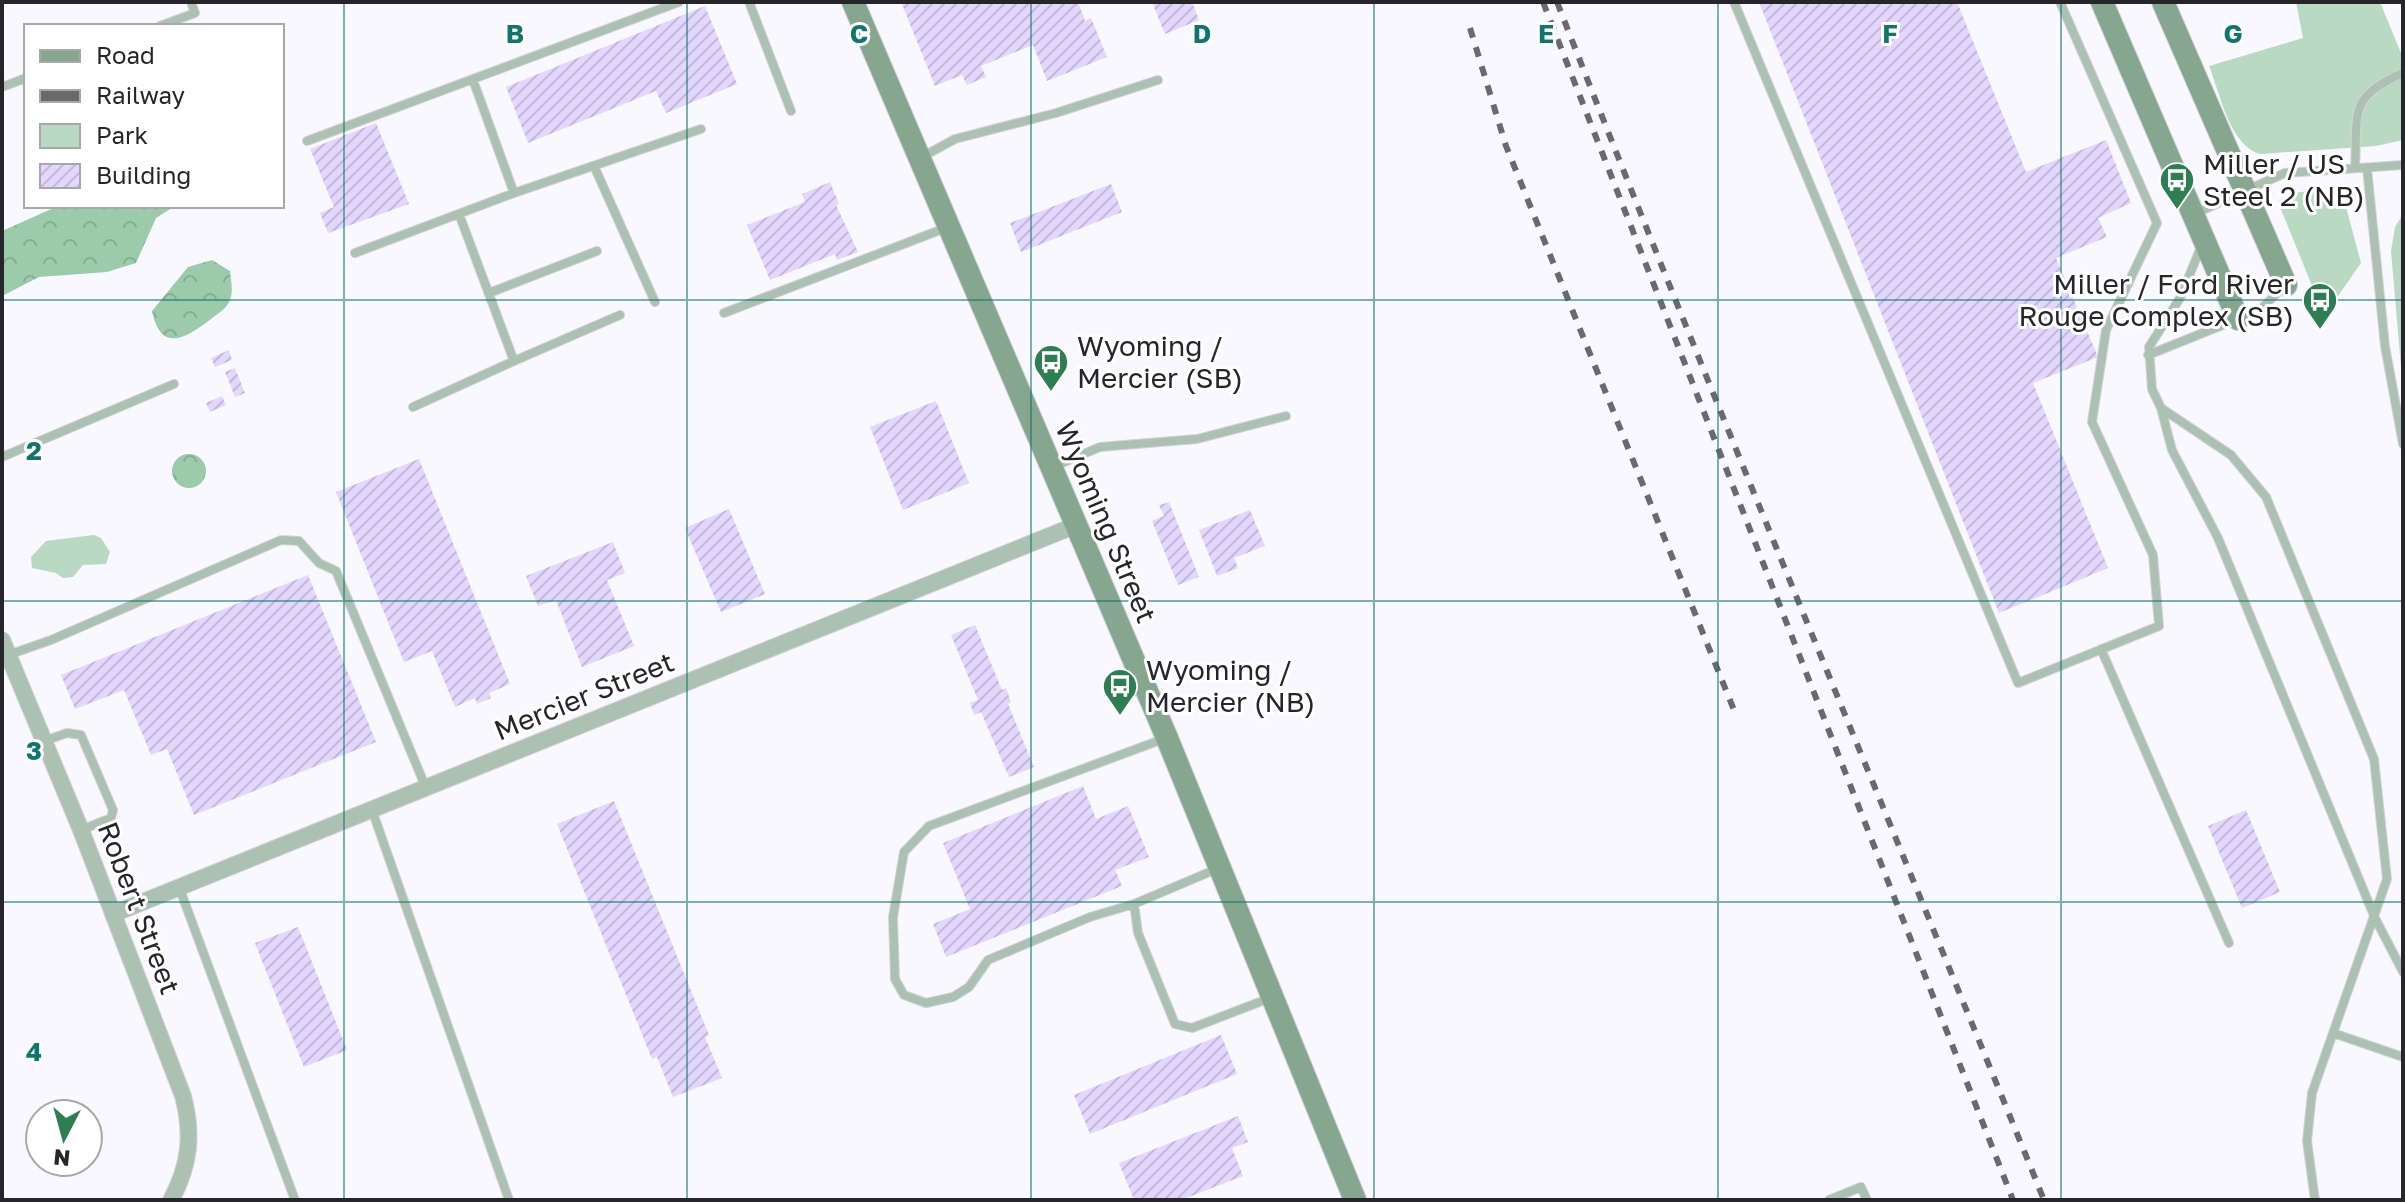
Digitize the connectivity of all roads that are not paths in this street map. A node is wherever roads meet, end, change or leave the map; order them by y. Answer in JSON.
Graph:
{"nodes":[{"id":1,"x":191,"y":2,"type":"edge"},
{"id":2,"x":679,"y":2,"type":"edge"},
{"id":3,"x":749,"y":2,"type":"edge"},
{"id":4,"x":853,"y":2,"type":"edge"},
{"id":5,"x":1734,"y":2,"type":"edge"},
{"id":6,"x":2060,"y":2,"type":"edge"},
{"id":7,"x":2102,"y":2,"type":"edge"},
{"id":8,"x":2163,"y":2,"type":"edge"},
{"id":9,"x":165,"y":24,"type":"edge"},
{"id":10,"x":2403,"y":73,"type":"edge"},
{"id":11,"x":24,"y":79,"type":"edge"},
{"id":12,"x":473,"y":80,"type":"junction"},
{"id":13,"x":1158,"y":80,"type":"dead end"},
{"id":14,"x":2,"y":87,"type":"edge"},
{"id":15,"x":791,"y":111,"type":"dead end"},
{"id":16,"x":701,"y":129,"type":"dead end"},
{"id":17,"x":307,"y":141,"type":"dead end"},
{"id":18,"x":919,"y":158,"type":"junction"},
{"id":19,"x":2403,"y":165,"type":"edge"},
{"id":20,"x":594,"y":166,"type":"junction"},
{"id":21,"x":2355,"y":168,"type":"junction"},
{"id":22,"x":2367,"y":168,"type":"junction"},
{"id":23,"x":2246,"y":190,"type":"junction"},
{"id":24,"x":514,"y":193,"type":"junction"},
{"id":25,"x":459,"y":214,"type":"junction"},
{"id":26,"x":2194,"y":214,"type":"junction"},
{"id":27,"x":948,"y":227,"type":"junction"},
{"id":28,"x":2203,"y":241,"type":"junction"},
{"id":29,"x":597,"y":251,"type":"dead end"},
{"id":30,"x":355,"y":253,"type":"dead end"},
{"id":31,"x":2286,"y":285,"type":"joint"},
{"id":32,"x":489,"y":293,"type":"junction"},
{"id":33,"x":655,"y":302,"type":"dead end"},
{"id":34,"x":724,"y":313,"type":"dead end"},
{"id":35,"x":620,"y":315,"type":"dead end"},
{"id":36,"x":2238,"y":319,"type":"junction"},
{"id":37,"x":2148,"y":355,"type":"junction"},
{"id":38,"x":514,"y":361,"type":"junction"},
{"id":39,"x":174,"y":384,"type":"dead end"},
{"id":40,"x":413,"y":407,"type":"dead end"},
{"id":41,"x":2161,"y":408,"type":"junction"},
{"id":42,"x":1286,"y":416,"type":"dead end"},
{"id":43,"x":2403,"y":444,"type":"edge"},
{"id":44,"x":2,"y":457,"type":"edge"},
{"id":45,"x":1050,"y":468,"type":"junction"},
{"id":46,"x":1074,"y":526,"type":"junction"},
{"id":47,"x":5,"y":648,"type":"edge"},
{"id":48,"x":2101,"y":649,"type":"junction"},
{"id":49,"x":1167,"y":738,"type":"junction"},
{"id":50,"x":43,"y":742,"type":"junction"},
{"id":51,"x":426,"y":788,"type":"junction"},
{"id":52,"x":372,"y":809,"type":"junction"},
{"id":53,"x":81,"y":830,"type":"junction"},
{"id":54,"x":1220,"y":868,"type":"junction"},
{"id":55,"x":179,"y":887,"type":"junction"},
{"id":56,"x":1134,"y":904,"type":"junction"},
{"id":57,"x":113,"y":914,"type":"junction"},
{"id":58,"x":2375,"y":918,"type":"junction"},
{"id":59,"x":2229,"y":943,"type":"dead end"},
{"id":60,"x":2403,"y":972,"type":"edge"},
{"id":61,"x":1273,"y":997,"type":"junction"},
{"id":62,"x":2333,"y":1033,"type":"junction"},
{"id":63,"x":2403,"y":1057,"type":"edge"},
{"id":64,"x":171,"y":1200,"type":"edge"},
{"id":65,"x":295,"y":1200,"type":"edge"},
{"id":66,"x":509,"y":1200,"type":"edge"},
{"id":67,"x":1355,"y":1200,"type":"edge"},
{"id":68,"x":1829,"y":1200,"type":"edge"},
{"id":69,"x":1867,"y":1200,"type":"edge"},
{"id":70,"x":2315,"y":1200,"type":"edge"}],
"edges":[{"from":1,"to":9,"type":"lane"},
{"from":2,"to":12,"type":"lane"},
{"from":3,"to":15,"type":"lane"},
{"from":4,"to":18,"type":"main road","name":"Wyoming Street"},
{"from":5,"to":48,"type":"lane"},
{"from":6,"to":48,"type":"lane"},
{"from":7,"to":26,"type":"main road"},
{"from":8,"to":23,"type":"main road"},
{"from":10,"to":21,"type":"lane"},
{"from":11,"to":14,"type":"lane"},
{"from":12,"to":17,"type":"lane"},
{"from":12,"to":24,"type":"lane"},
{"from":13,"to":18,"type":"lane"},
{"from":16,"to":20,"type":"lane"},
{"from":18,"to":27,"type":"main road","name":"Wyoming Street"},
{"from":19,"to":22,"type":"lane"},
{"from":20,"to":24,"type":"lane"},
{"from":20,"to":33,"type":"lane"},
{"from":21,"to":22,"type":"lane"},
{"from":21,"to":23,"type":"lane"},
{"from":22,"to":43,"type":"lane"},
{"from":23,"to":26,"type":"lane"},
{"from":23,"to":31,"type":"main road"},
{"from":24,"to":25,"type":"lane"},
{"from":25,"to":30,"type":"lane"},
{"from":25,"to":32,"type":"lane"},
{"from":26,"to":28,"type":"main road"},
{"from":27,"to":34,"type":"lane"},
{"from":27,"to":45,"type":"main road","name":"Wyoming Street"},
{"from":28,"to":36,"type":"main road"},
{"from":28,"to":37,"type":"lane"},
{"from":29,"to":32,"type":"lane"},
{"from":31,"to":36,"type":"lane"},
{"from":32,"to":38,"type":"lane"},
{"from":35,"to":38,"type":"lane"},
{"from":36,"to":37,"type":"lane"},
{"from":37,"to":41,"type":"lane"},
{"from":38,"to":40,"type":"lane"},
{"from":39,"to":44,"type":"lane"},
{"from":41,"to":58,"type":"lane"},
{"from":41,"to":58,"type":"lane"},
{"from":42,"to":45,"type":"lane"},
{"from":45,"to":46,"type":"main road","name":"Wyoming Street"},
{"from":46,"to":49,"type":"main road","name":"Wyoming Street"},
{"from":46,"to":51,"type":"street","name":"Mercier Street"},
{"from":47,"to":50,"type":"street","name":"Robert Street"},
{"from":47,"to":51,"type":"lane"},
{"from":48,"to":59,"type":"lane"},
{"from":49,"to":54,"type":"main road","name":"Wyoming Street"},
{"from":49,"to":56,"type":"lane"},
{"from":50,"to":53,"type":"street","name":"Robert Street"},
{"from":50,"to":53,"type":"lane"},
{"from":51,"to":52,"type":"street","name":"Mercier Street"},
{"from":52,"to":55,"type":"street","name":"Mercier Street"},
{"from":52,"to":66,"type":"lane"},
{"from":53,"to":57,"type":"street","name":"Robert Street"},
{"from":54,"to":56,"type":"lane"},
{"from":54,"to":61,"type":"main road","name":"Wyoming Street"},
{"from":55,"to":57,"type":"street","name":"Mercier Street"},
{"from":55,"to":65,"type":"lane"},
{"from":56,"to":61,"type":"lane"},
{"from":57,"to":64,"type":"street","name":"Robert Street"},
{"from":58,"to":60,"type":"lane"},
{"from":58,"to":62,"type":"lane"},
{"from":61,"to":67,"type":"main road","name":"Wyoming Street"},
{"from":62,"to":63,"type":"lane"},
{"from":62,"to":70,"type":"lane"},
{"from":68,"to":69,"type":"lane"}]}
